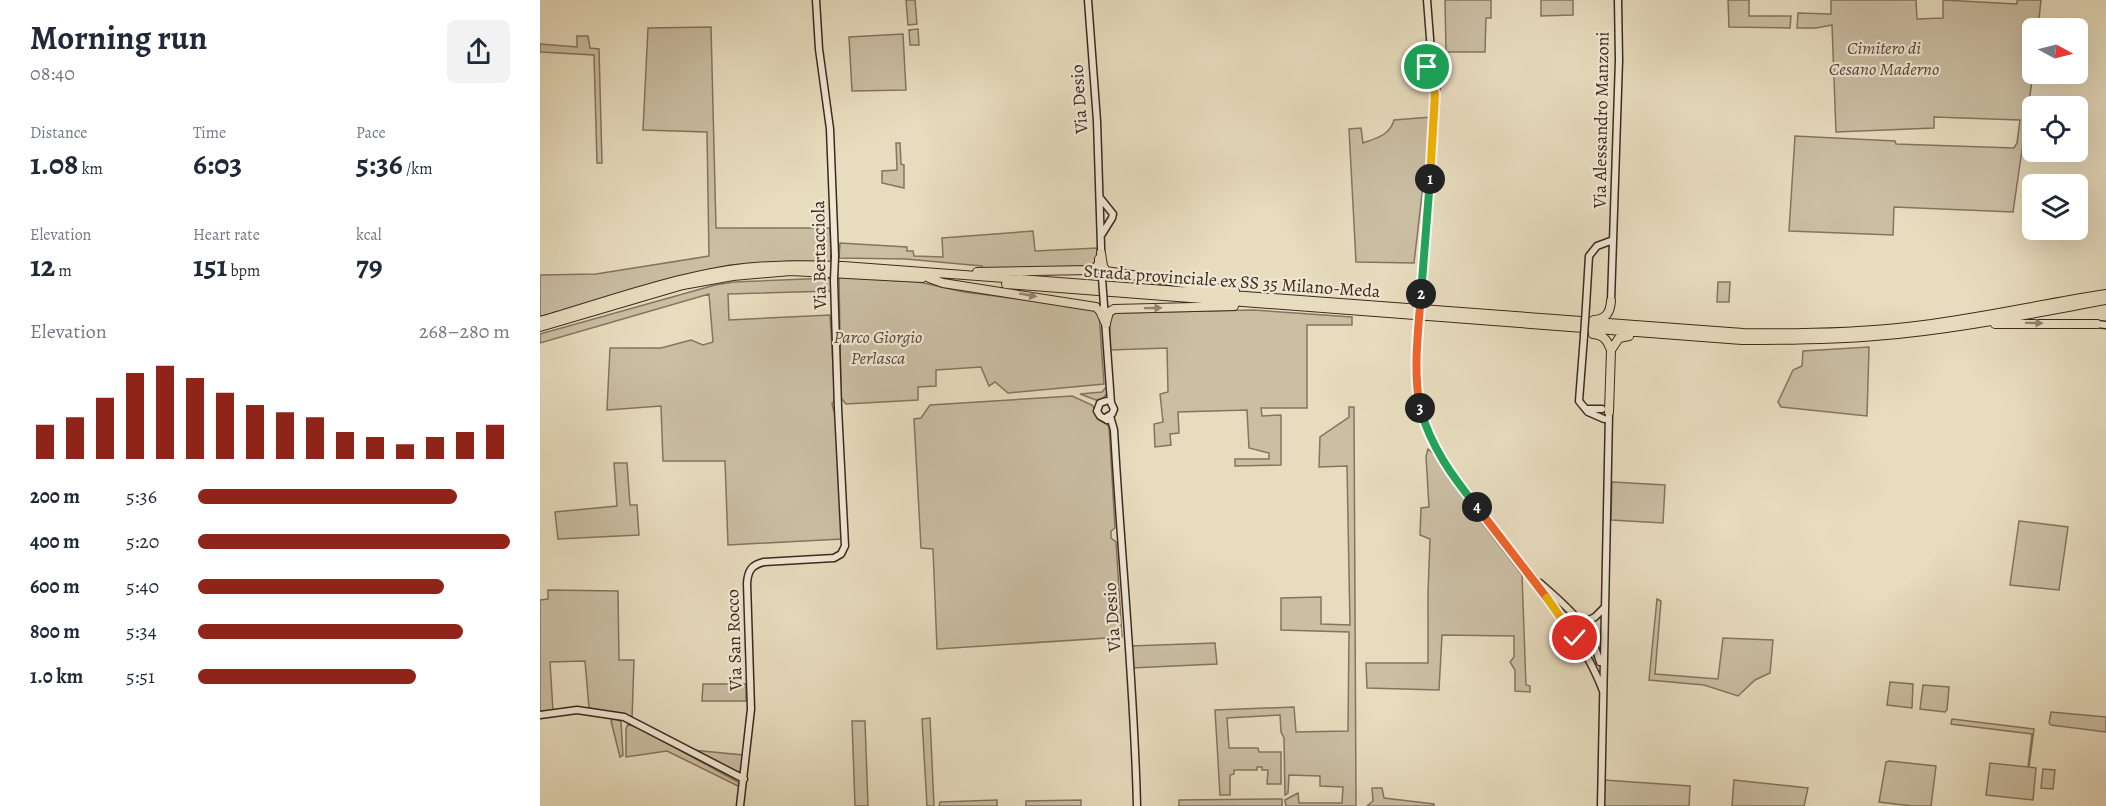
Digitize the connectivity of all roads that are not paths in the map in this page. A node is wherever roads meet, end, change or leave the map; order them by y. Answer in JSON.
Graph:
{"nodes":[{"id":1,"x":816,"y":0,"type":"edge"},
{"id":2,"x":1088,"y":0,"type":"edge"},
{"id":3,"x":1427,"y":0,"type":"edge"},
{"id":4,"x":1618,"y":0,"type":"edge"},
{"id":5,"x":1431,"y":51,"type":"junction"},
{"id":6,"x":1436,"y":65,"type":"junction"},
{"id":7,"x":1428,"y":66,"type":"junction"},
{"id":8,"x":1428,"y":78,"type":"junction"},
{"id":9,"x":1438,"y":78,"type":"junction"},
{"id":10,"x":1435,"y":94,"type":"junction"},
{"id":11,"x":1104,"y":210,"type":"junction"},
{"id":12,"x":1101,"y":219,"type":"junction"},
{"id":13,"x":1110,"y":221,"type":"junction"},
{"id":14,"x":1101,"y":237,"type":"junction"},
{"id":15,"x":1613,"y":244,"type":"junction"},
{"id":16,"x":1100,"y":252,"type":"junction"},
{"id":17,"x":959,"y":275,"type":"junction"},
{"id":18,"x":929,"y":278,"type":"junction"},
{"id":19,"x":2106,"y":291,"type":"edge"},
{"id":20,"x":2095,"y":297,"type":"junction"},
{"id":21,"x":1265,"y":298,"type":"junction"},
{"id":22,"x":2106,"y":300,"type":"edge"},
{"id":23,"x":1611,"y":303,"type":"junction"},
{"id":24,"x":1277,"y":306,"type":"junction"},
{"id":25,"x":540,"y":321,"type":"edge"},
{"id":26,"x":1566,"y":321,"type":"junction"},
{"id":27,"x":1106,"y":324,"type":"junction"},
{"id":28,"x":2097,"y":324,"type":"joint"},
{"id":29,"x":2106,"y":325,"type":"edge"},
{"id":30,"x":540,"y":327,"type":"edge"},
{"id":31,"x":1644,"y":327,"type":"junction"},
{"id":32,"x":1954,"y":327,"type":"junction"},
{"id":33,"x":1572,"y":328,"type":"junction"},
{"id":34,"x":1654,"y":334,"type":"junction"},
{"id":35,"x":1611,"y":350,"type":"junction"},
{"id":36,"x":1108,"y":402,"type":"junction"},
{"id":37,"x":1605,"y":414,"type":"junction"},
{"id":38,"x":1108,"y":417,"type":"junction"},
{"id":39,"x":816,"y":559,"type":"joint"},
{"id":40,"x":1533,"y":577,"type":"junction"},
{"id":41,"x":1605,"y":606,"type":"junction"},
{"id":42,"x":1582,"y":622,"type":"junction"},
{"id":43,"x":1603,"y":631,"type":"junction"},
{"id":44,"x":1575,"y":638,"type":"junction"},
{"id":45,"x":1580,"y":645,"type":"junction"},
{"id":46,"x":1594,"y":646,"type":"junction"},
{"id":47,"x":1602,"y":671,"type":"junction"},
{"id":48,"x":1603,"y":691,"type":"junction"},
{"id":49,"x":540,"y":715,"type":"edge"},
{"id":50,"x":744,"y":779,"type":"junction"},
{"id":51,"x":740,"y":806,"type":"edge"},
{"id":52,"x":1137,"y":806,"type":"edge"},
{"id":53,"x":1600,"y":806,"type":"edge"}],
"edges":[{"from":1,"to":39,"type":"street","name":"Via Bertacciola","bridge":true},
{"from":2,"to":11,"type":"street","name":"Via Desio"},
{"from":3,"to":5,"type":"street"},
{"from":4,"to":15,"type":"street","name":"Via Alessandro Manzoni"},
{"from":5,"to":6,"type":"street"},
{"from":5,"to":7,"type":"street"},
{"from":6,"to":7,"type":"street"},
{"from":6,"to":9,"type":"street"},
{"from":7,"to":8,"type":"street"},
{"from":8,"to":9,"type":"street"},
{"from":8,"to":10,"type":"street"},
{"from":9,"to":10,"type":"street"},
{"from":10,"to":40,"type":"street","bridge":true},
{"from":11,"to":12,"type":"street"},
{"from":11,"to":13,"type":"street"},
{"from":12,"to":13,"type":"street"},
{"from":12,"to":14,"type":"street"},
{"from":13,"to":14,"type":"street"},
{"from":14,"to":16,"type":"street"},
{"from":15,"to":23,"type":"street","name":"Via Alessandro Manzoni"},
{"from":15,"to":37,"type":"street","bridge":true},
{"from":16,"to":17,"type":"highway"},
{"from":16,"to":21,"type":"highway"},
{"from":16,"to":27,"type":"street","bridge":true},
{"from":17,"to":21,"type":"highway","name":"Strada provinciale ex SS 35 Milano-Meda"},
{"from":17,"to":25,"type":"highway","name":"Strada provinciale ex SS 35 Milano-Meda"},
{"from":18,"to":24,"type":"highway","name":"Strada provinciale ex SS 35 Milano-Meda"},
{"from":18,"to":27,"type":"highway","one_way":true},
{"from":18,"to":30,"type":"highway","name":"Strada provinciale ex SS 35 Milano-Meda"},
{"from":19,"to":20,"type":"highway","name":"Strada provinciale ex SS 35 Milano-Meda"},
{"from":20,"to":22,"type":"highway","name":"Strada provinciale ex SS 35 Milano-Meda"},
{"from":20,"to":31,"type":"highway","name":"Strada provinciale ex SS 35 Milano-Meda"},
{"from":20,"to":32,"type":"highway","name":"Strada provinciale ex SS 35 Milano-Meda"},
{"from":21,"to":26,"type":"highway","name":"Strada provinciale ex SS 35 Milano-Meda"},
{"from":23,"to":26,"type":"highway"},
{"from":23,"to":31,"type":"highway"},
{"from":27,"to":24,"type":"highway","one_way":true},
{"from":24,"to":33,"type":"highway","name":"Strada provinciale ex SS 35 Milano-Meda"},
{"from":26,"to":31,"type":"highway","name":"Strada provinciale ex SS 35 Milano-Meda"},
{"from":27,"to":36,"type":"street"},
{"from":28,"to":29,"type":"street"},
{"from":32,"to":28,"type":"highway","one_way":true},
{"from":32,"to":34,"type":"highway","name":"Strada provinciale ex SS 35 Milano-Meda"},
{"from":33,"to":34,"type":"highway","name":"Strada provinciale ex SS 35 Milano-Meda"},
{"from":33,"to":35,"type":"highway"},
{"from":34,"to":35,"type":"highway"},
{"from":35,"to":37,"type":"highway"},
{"from":36,"to":38,"type":"street"},
{"from":36,"to":38,"type":"street"},
{"from":37,"to":41,"type":"street"},
{"from":38,"to":52,"type":"street","name":"Via Desio"},
{"from":39,"to":50,"type":"street","name":"Via San Rocco"},
{"from":40,"to":42,"type":"street"},
{"from":40,"to":44,"type":"street"},
{"from":41,"to":42,"type":"street"},
{"from":41,"to":43,"type":"street"},
{"from":42,"to":44,"type":"street"},
{"from":42,"to":46,"type":"street"},
{"from":43,"to":46,"type":"street"},
{"from":43,"to":47,"type":"street"},
{"from":44,"to":45,"type":"street"},
{"from":45,"to":46,"type":"street"},
{"from":45,"to":48,"type":"street"},
{"from":46,"to":47,"type":"street"},
{"from":47,"to":48,"type":"street"},
{"from":48,"to":53,"type":"street"},
{"from":49,"to":50,"type":"street"},
{"from":50,"to":51,"type":"street"}]}
